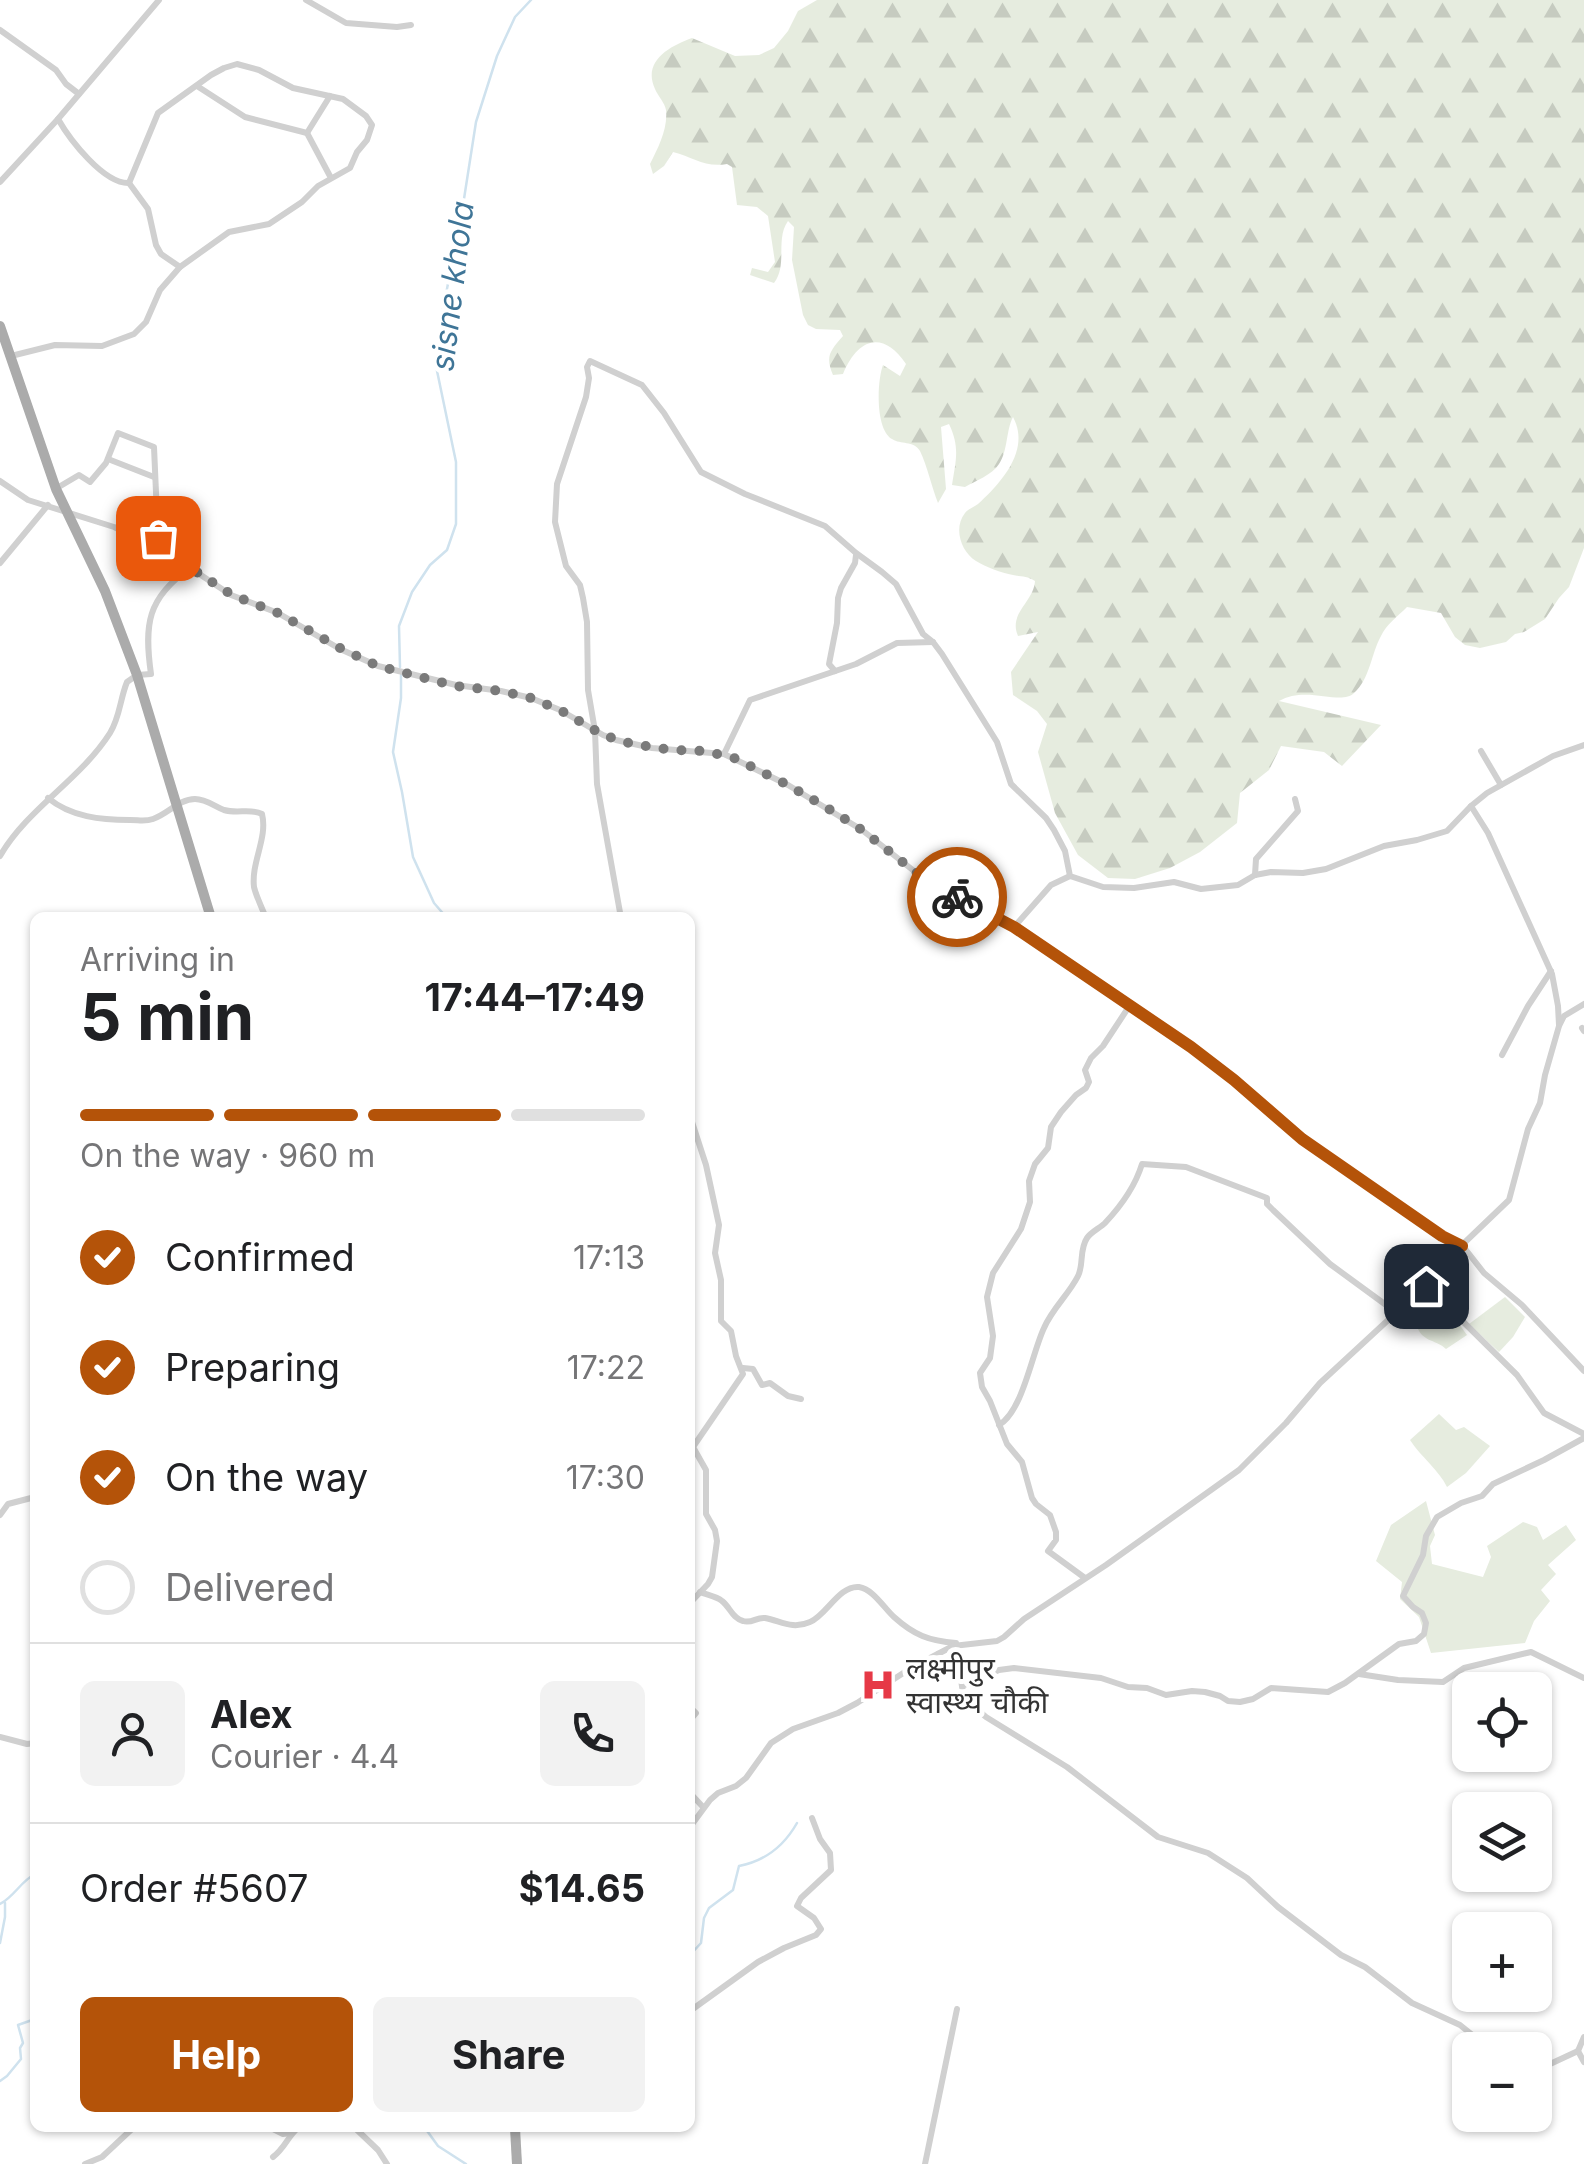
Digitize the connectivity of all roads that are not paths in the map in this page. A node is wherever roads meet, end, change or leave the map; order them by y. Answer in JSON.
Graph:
{"nodes":[{"id":1,"x":158,"y":0,"type":"edge"},
{"id":2,"x":306,"y":0,"type":"edge"},
{"id":3,"x":410,"y":25,"type":"dead end"},
{"id":4,"x":0,"y":30,"type":"edge"},
{"id":5,"x":197,"y":86,"type":"junction"},
{"id":6,"x":79,"y":94,"type":"junction"},
{"id":7,"x":330,"y":96,"type":"junction"},
{"id":8,"x":58,"y":119,"type":"junction"},
{"id":9,"x":308,"y":133,"type":"junction"},
{"id":10,"x":331,"y":178,"type":"junction"},
{"id":11,"x":0,"y":182,"type":"edge"},
{"id":12,"x":129,"y":183,"type":"junction"},
{"id":13,"x":180,"y":267,"type":"junction"},
{"id":14,"x":0,"y":326,"type":"edge"},
{"id":15,"x":10,"y":356,"type":"junction"},
{"id":16,"x":108,"y":459,"type":"junction"},
{"id":17,"x":154,"y":477,"type":"junction"},
{"id":18,"x":0,"y":481,"type":"edge"},
{"id":19,"x":56,"y":488,"type":"junction"},
{"id":20,"x":48,"y":506,"type":"junction"},
{"id":21,"x":66,"y":512,"type":"junction"},
{"id":22,"x":163,"y":550,"type":"junction"},
{"id":23,"x":856,"y":554,"type":"junction"},
{"id":24,"x":0,"y":563,"type":"edge"},
{"id":25,"x":190,"y":568,"type":"junction"},
{"id":26,"x":933,"y":642,"type":"junction"},
{"id":27,"x":835,"y":671,"type":"junction"},
{"id":28,"x":137,"y":675,"type":"junction"},
{"id":29,"x":596,"y":731,"type":"junction"},
{"id":30,"x":1584,"y":745,"type":"edge"},
{"id":31,"x":1481,"y":750,"type":"dead end"},
{"id":32,"x":724,"y":754,"type":"junction"},
{"id":33,"x":1501,"y":785,"type":"junction"},
{"id":34,"x":48,"y":798,"type":"junction"},
{"id":35,"x":1294,"y":800,"type":"dead end"},
{"id":36,"x":177,"y":804,"type":"junction"},
{"id":37,"x":1471,"y":806,"type":"junction"},
{"id":38,"x":0,"y":856,"type":"edge"},
{"id":39,"x":1255,"y":875,"type":"junction"},
{"id":40,"x":1070,"y":876,"type":"junction"},
{"id":41,"x":209,"y":912,"type":"edge"},
{"id":42,"x":264,"y":912,"type":"edge"},
{"id":43,"x":620,"y":912,"type":"edge"},
{"id":44,"x":1014,"y":927,"type":"junction"},
{"id":45,"x":1551,"y":972,"type":"junction"},
{"id":46,"x":1584,"y":1004,"type":"edge"},
{"id":47,"x":1130,"y":1005,"type":"junction"},
{"id":48,"x":1559,"y":1026,"type":"junction"},
{"id":49,"x":1502,"y":1055,"type":"dead end"},
{"id":50,"x":695,"y":1131,"type":"edge"},
{"id":51,"x":1462,"y":1246,"type":"junction"},
{"id":52,"x":1426,"y":1286,"type":"junction"},
{"id":53,"x":1398,"y":1313,"type":"junction"},
{"id":54,"x":742,"y":1368,"type":"junction"},
{"id":55,"x":1584,"y":1371,"type":"edge"},
{"id":56,"x":801,"y":1399,"type":"dead end"},
{"id":57,"x":998,"y":1425,"type":"junction"},
{"id":58,"x":1584,"y":1436,"type":"edge"},
{"id":59,"x":695,"y":1444,"type":"edge"},
{"id":60,"x":695,"y":1451,"type":"edge"},
{"id":61,"x":30,"y":1498,"type":"edge"},
{"id":62,"x":0,"y":1514,"type":"edge"},
{"id":63,"x":1086,"y":1578,"type":"junction"},
{"id":64,"x":699,"y":1592,"type":"junction"},
{"id":65,"x":695,"y":1597,"type":"edge"},
{"id":66,"x":965,"y":1644,"type":"junction"},
{"id":67,"x":938,"y":1654,"type":"junction"},
{"id":68,"x":1358,"y":1674,"type":"junction"},
{"id":69,"x":1584,"y":1678,"type":"edge"},
{"id":70,"x":962,"y":1686,"type":"junction"},
{"id":71,"x":0,"y":1737,"type":"edge"},
{"id":72,"x":30,"y":1744,"type":"edge"},
{"id":73,"x":695,"y":1799,"type":"edge"},
{"id":74,"x":704,"y":1807,"type":"junction"},
{"id":75,"x":812,"y":1818,"type":"dead end"},
{"id":76,"x":695,"y":1820,"type":"edge"},
{"id":77,"x":695,"y":2006,"type":"edge"},
{"id":78,"x":957,"y":2009,"type":"dead end"},
{"id":79,"x":1469,"y":2032,"type":"edge"},
{"id":80,"x":1584,"y":2037,"type":"edge"},
{"id":81,"x":1578,"y":2050,"type":"junction"},
{"id":82,"x":1584,"y":2062,"type":"edge"},
{"id":83,"x":1552,"y":2063,"type":"edge"},
{"id":84,"x":129,"y":2132,"type":"edge"},
{"id":85,"x":294,"y":2132,"type":"edge"},
{"id":86,"x":362,"y":2132,"type":"edge"},
{"id":87,"x":515,"y":2132,"type":"edge"},
{"id":88,"x":273,"y":2157,"type":"dead end"},
{"id":89,"x":103,"y":2160,"type":"edge"},
{"id":90,"x":85,"y":2164,"type":"edge"},
{"id":91,"x":387,"y":2164,"type":"edge"},
{"id":92,"x":517,"y":2164,"type":"edge"},
{"id":93,"x":925,"y":2164,"type":"edge"}],
"edges":[{"from":1,"to":6,"type":"street"},
{"from":2,"to":3,"type":"street"},
{"from":4,"to":6,"type":"street"},
{"from":5,"to":7,"type":"street"},
{"from":5,"to":9,"type":"street"},
{"from":5,"to":12,"type":"street"},
{"from":6,"to":8,"type":"street"},
{"from":7,"to":9,"type":"street"},
{"from":7,"to":10,"type":"street"},
{"from":8,"to":11,"type":"street"},
{"from":8,"to":12,"type":"street"},
{"from":9,"to":10,"type":"street"},
{"from":10,"to":13,"type":"street"},
{"from":12,"to":13,"type":"street"},
{"from":13,"to":15,"type":"street"},
{"from":14,"to":15,"type":"main road"},
{"from":15,"to":19,"type":"main road"},
{"from":16,"to":17,"type":"street"},
{"from":16,"to":17,"type":"street"},
{"from":16,"to":19,"type":"street"},
{"from":17,"to":22,"type":"street"},
{"from":18,"to":20,"type":"street"},
{"from":19,"to":21,"type":"main road"},
{"from":20,"to":21,"type":"street"},
{"from":20,"to":24,"type":"street"},
{"from":21,"to":22,"type":"street"},
{"from":21,"to":28,"type":"main road"},
{"from":22,"to":25,"type":"street"},
{"from":23,"to":26,"type":"street"},
{"from":23,"to":27,"type":"street"},
{"from":23,"to":29,"type":"street"},
{"from":25,"to":28,"type":"street"},
{"from":25,"to":29,"type":"street"},
{"from":26,"to":27,"type":"street"},
{"from":26,"to":40,"type":"street"},
{"from":27,"to":32,"type":"street"},
{"from":28,"to":34,"type":"street"},
{"from":28,"to":36,"type":"main road"},
{"from":29,"to":32,"type":"street"},
{"from":29,"to":43,"type":"street"},
{"from":30,"to":33,"type":"street"},
{"from":31,"to":33,"type":"street"},
{"from":32,"to":44,"type":"street"},
{"from":33,"to":37,"type":"street"},
{"from":34,"to":36,"type":"street"},
{"from":34,"to":38,"type":"street"},
{"from":35,"to":39,"type":"street"},
{"from":36,"to":41,"type":"main road"},
{"from":36,"to":42,"type":"street"},
{"from":37,"to":39,"type":"street"},
{"from":37,"to":45,"type":"street"},
{"from":39,"to":40,"type":"street"},
{"from":40,"to":44,"type":"street"},
{"from":44,"to":47,"type":"street"},
{"from":45,"to":48,"type":"street"},
{"from":45,"to":49,"type":"street"},
{"from":46,"to":48,"type":"street"},
{"from":47,"to":51,"type":"street"},
{"from":47,"to":57,"type":"street"},
{"from":48,"to":51,"type":"street"},
{"from":50,"to":54,"type":"street"},
{"from":51,"to":52,"type":"street"},
{"from":51,"to":55,"type":"street"},
{"from":52,"to":53,"type":"street"},
{"from":52,"to":58,"type":"street"},
{"from":53,"to":57,"type":"street"},
{"from":53,"to":63,"type":"street"},
{"from":54,"to":56,"type":"street"},
{"from":54,"to":59,"type":"street"},
{"from":57,"to":63,"type":"street"},
{"from":58,"to":68,"type":"street"},
{"from":60,"to":64,"type":"street"},
{"from":61,"to":62,"type":"street"},
{"from":63,"to":66,"type":"street"},
{"from":64,"to":65,"type":"street"},
{"from":64,"to":66,"type":"street"},
{"from":66,"to":67,"type":"street"},
{"from":67,"to":70,"type":"street"},
{"from":67,"to":74,"type":"street"},
{"from":68,"to":69,"type":"street"},
{"from":68,"to":70,"type":"street"},
{"from":70,"to":79,"type":"street"},
{"from":71,"to":72,"type":"street"},
{"from":73,"to":74,"type":"street"},
{"from":74,"to":76,"type":"street"},
{"from":75,"to":77,"type":"street"},
{"from":78,"to":93,"type":"street"},
{"from":80,"to":81,"type":"street"},
{"from":81,"to":82,"type":"street"},
{"from":81,"to":83,"type":"street"},
{"from":84,"to":89,"type":"street"},
{"from":85,"to":88,"type":"street"},
{"from":86,"to":91,"type":"street"},
{"from":87,"to":92,"type":"main road"},
{"from":89,"to":90,"type":"street"}]}
